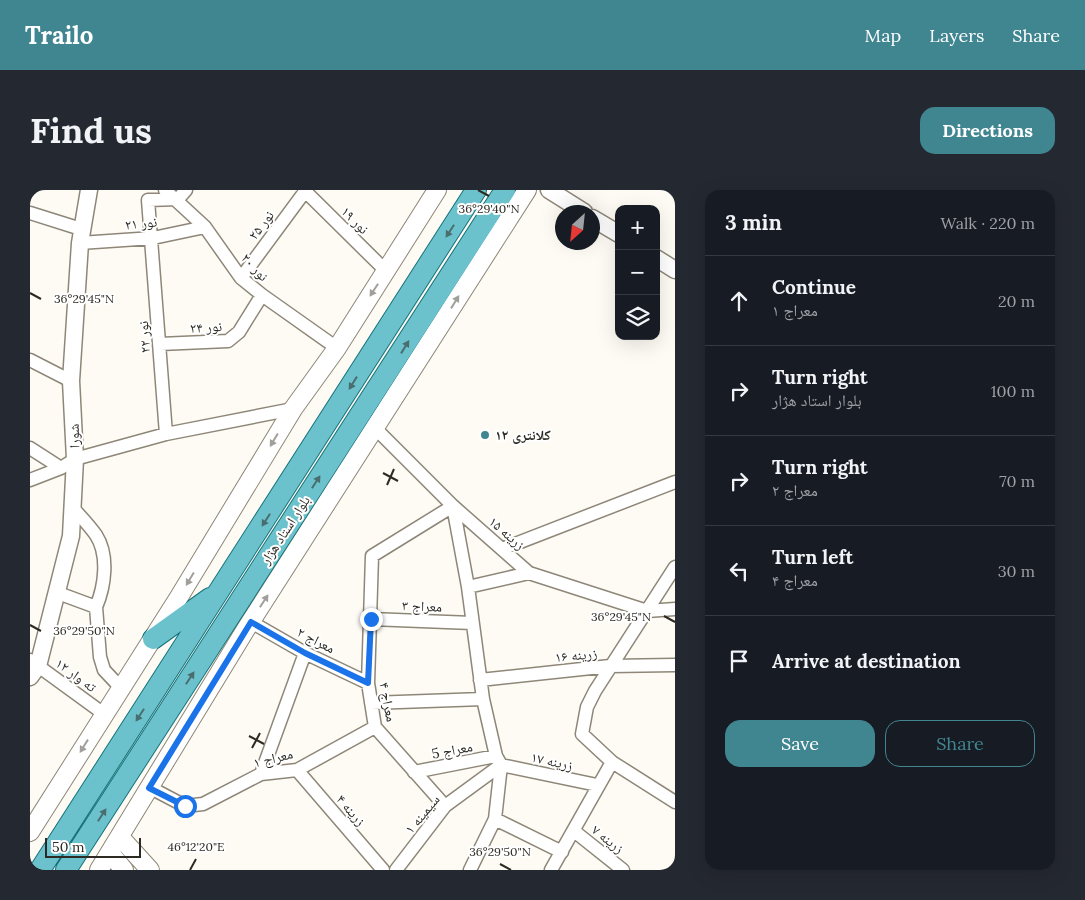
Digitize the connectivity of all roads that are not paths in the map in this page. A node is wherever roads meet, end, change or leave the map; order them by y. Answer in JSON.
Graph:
{"nodes":[{"id":1,"x":89,"y":190,"type":"edge"},
{"id":2,"x":166,"y":190,"type":"edge"},
{"id":3,"x":305,"y":190,"type":"edge"},
{"id":4,"x":476,"y":190,"type":"edge"},
{"id":5,"x":505,"y":190,"type":"edge"},
{"id":6,"x":527,"y":190,"type":"edge"},
{"id":7,"x":549,"y":190,"type":"edge"},
{"id":8,"x":433,"y":192,"type":"edge"},
{"id":9,"x":182,"y":195,"type":"edge"},
{"id":10,"x":573,"y":205,"type":"edge"},
{"id":11,"x":30,"y":213,"type":"edge"},
{"id":12,"x":600,"y":223,"type":"edge"},
{"id":13,"x":205,"y":227,"type":"junction"},
{"id":14,"x":615,"y":232,"type":"edge"},
{"id":15,"x":80,"y":236,"type":"junction"},
{"id":16,"x":153,"y":238,"type":"junction"},
{"id":17,"x":660,"y":260,"type":"edge"},
{"id":18,"x":675,"y":269,"type":"edge"},
{"id":19,"x":386,"y":271,"type":"junction"},
{"id":20,"x":241,"y":278,"type":"junction"},
{"id":21,"x":262,"y":296,"type":"junction"},
{"id":22,"x":160,"y":344,"type":"junction"},
{"id":23,"x":337,"y":348,"type":"junction"},
{"id":24,"x":30,"y":360,"type":"edge"},
{"id":25,"x":71,"y":381,"type":"junction"},
{"id":26,"x":293,"y":409,"type":"junction"},
{"id":27,"x":376,"y":429,"type":"junction"},
{"id":28,"x":166,"y":434,"type":"junction"},
{"id":29,"x":30,"y":448,"type":"edge"},
{"id":30,"x":74,"y":459,"type":"junction"},
{"id":31,"x":60,"y":468,"type":"junction"},
{"id":32,"x":30,"y":480,"type":"edge"},
{"id":33,"x":675,"y":482,"type":"edge"},
{"id":34,"x":454,"y":506,"type":"junction"},
{"id":35,"x":73,"y":508,"type":"junction"},
{"id":36,"x":502,"y":549,"type":"junction"},
{"id":37,"x":675,"y":567,"type":"edge"},
{"id":38,"x":529,"y":572,"type":"junction"},
{"id":39,"x":468,"y":587,"type":"junction"},
{"id":40,"x":220,"y":591,"type":"junction"},
{"id":41,"x":58,"y":594,"type":"junction"},
{"id":42,"x":96,"y":607,"type":"junction"},
{"id":43,"x":675,"y":609,"type":"edge"},
{"id":44,"x":647,"y":611,"type":"junction"},
{"id":45,"x":371,"y":619,"type":"junction"},
{"id":46,"x":251,"y":622,"type":"junction"},
{"id":47,"x":472,"y":623,"type":"junction"},
{"id":48,"x":152,"y":638,"type":"junction"},
{"id":49,"x":305,"y":653,"type":"junction"},
{"id":50,"x":675,"y":665,"type":"edge"},
{"id":51,"x":610,"y":666,"type":"junction"},
{"id":52,"x":33,"y":668,"type":"edge"},
{"id":53,"x":480,"y":680,"type":"junction"},
{"id":54,"x":368,"y":683,"type":"junction"},
{"id":55,"x":121,"y":688,"type":"junction"},
{"id":56,"x":483,"y":699,"type":"junction"},
{"id":57,"x":371,"y":703,"type":"junction"},
{"id":58,"x":104,"y":714,"type":"junction"},
{"id":59,"x":375,"y":727,"type":"junction"},
{"id":60,"x":499,"y":761,"type":"junction"},
{"id":61,"x":612,"y":762,"type":"junction"},
{"id":62,"x":296,"y":770,"type":"junction"},
{"id":63,"x":414,"y":772,"type":"junction"},
{"id":64,"x":262,"y":774,"type":"junction"},
{"id":65,"x":597,"y":785,"type":"junction"},
{"id":66,"x":149,"y":788,"type":"junction"},
{"id":67,"x":675,"y":802,"type":"edge"},
{"id":68,"x":445,"y":806,"type":"junction"},
{"id":69,"x":495,"y":819,"type":"junction"},
{"id":70,"x":30,"y":832,"type":"edge"},
{"id":71,"x":574,"y":832,"type":"junction"},
{"id":72,"x":120,"y":837,"type":"junction"},
{"id":73,"x":562,"y":852,"type":"junction"},
{"id":74,"x":110,"y":853,"type":"junction"},
{"id":75,"x":40,"y":870,"type":"edge"},
{"id":76,"x":66,"y":870,"type":"edge"},
{"id":77,"x":98,"y":870,"type":"edge"},
{"id":78,"x":124,"y":870,"type":"edge"},
{"id":79,"x":150,"y":870,"type":"edge"},
{"id":80,"x":383,"y":870,"type":"edge"},
{"id":81,"x":396,"y":870,"type":"edge"},
{"id":82,"x":470,"y":870,"type":"edge"},
{"id":83,"x":551,"y":870,"type":"edge"},
{"id":84,"x":623,"y":870,"type":"edge"}],
"edges":[{"from":1,"to":15,"type":"street","name":"شورا"},
{"from":2,"to":9,"type":"street","name":"نور ۲۰"},
{"from":3,"to":19,"type":"street","name":"نور ۱۹"},
{"from":3,"to":20,"type":"street","name":"نور ۲۵"},
{"from":4,"to":40,"type":"main road","name":"بلوار استاد هژار","one_way":true},
{"from":76,"to":5,"type":"main road","name":"بلوار استاد هژار","one_way":true},
{"from":27,"to":6,"type":"main road","name":"بلوار استاد هژار","one_way":true},
{"from":7,"to":10,"type":"street"},
{"from":8,"to":19,"type":"main road"},
{"from":9,"to":13,"type":"street","name":"نور ۲۰"},
{"from":9,"to":16,"type":"street","name":"نور ۲۲"},
{"from":11,"to":15,"type":"street"},
{"from":12,"to":14,"type":"street"},
{"from":13,"to":16,"type":"street","name":"نور ۲۱"},
{"from":13,"to":20,"type":"street","name":"نور ۲۰"},
{"from":15,"to":16,"type":"street","name":"نور ۲۱"},
{"from":15,"to":25,"type":"street","name":"شورا"},
{"from":16,"to":22,"type":"street","name":"نور ۲۲"},
{"from":17,"to":18,"type":"street"},
{"from":19,"to":23,"type":"main road","one_way":true},
{"from":20,"to":21,"type":"street","name":"نور ۲۰"},
{"from":21,"to":22,"type":"street","name":"نور ۲۴"},
{"from":21,"to":23,"type":"street","name":"نور ۲۰"},
{"from":22,"to":28,"type":"street","name":"نور ۲۲"},
{"from":23,"to":26,"type":"main road"},
{"from":24,"to":25,"type":"street"},
{"from":25,"to":30,"type":"street","name":"شورا"},
{"from":26,"to":28,"type":"street"},
{"from":26,"to":48,"type":"main road","one_way":true},
{"from":27,"to":34,"type":"street","name":"زرینه ۱۵"},
{"from":46,"to":27,"type":"main road","name":"بلوار استاد هژار","one_way":true},
{"from":28,"to":30,"type":"street"},
{"from":29,"to":31,"type":"street"},
{"from":30,"to":31,"type":"street"},
{"from":30,"to":35,"type":"street","name":"شورا"},
{"from":31,"to":32,"type":"street"},
{"from":33,"to":36,"type":"street"},
{"from":34,"to":36,"type":"street","name":"زرینه ۱۵"},
{"from":34,"to":39,"type":"street"},
{"from":34,"to":45,"type":"street","name":"معراج ۴"},
{"from":35,"to":41,"type":"street","name":"شورا"},
{"from":35,"to":42,"type":"street"},
{"from":36,"to":38,"type":"street","name":"زرینه ۱۵"},
{"from":37,"to":44,"type":"street"},
{"from":38,"to":39,"type":"street"},
{"from":38,"to":44,"type":"street","name":"زرینه ۱۵"},
{"from":39,"to":47,"type":"street"},
{"from":40,"to":48,"type":"main road"},
{"from":40,"to":75,"type":"main road","name":"بلوار استاد هژار","one_way":true},
{"from":41,"to":42,"type":"street"},
{"from":41,"to":52,"type":"street","name":"شورا"},
{"from":42,"to":55,"type":"street"},
{"from":43,"to":44,"type":"street"},
{"from":44,"to":51,"type":"street"},
{"from":45,"to":47,"type":"street","name":"معراج ۳"},
{"from":45,"to":54,"type":"street","name":"معراج ۴"},
{"from":46,"to":49,"type":"street","name":"معراج ۲"},
{"from":46,"to":66,"type":"main road","name":"بلوار استاد هژار"},
{"from":47,"to":53,"type":"street"},
{"from":48,"to":55,"type":"main road"},
{"from":49,"to":54,"type":"street","name":"معراج ۲"},
{"from":49,"to":64,"type":"street"},
{"from":50,"to":51,"type":"street","name":"زرینه ۱۶"},
{"from":51,"to":53,"type":"street","name":"زرینه ۱۶"},
{"from":51,"to":61,"type":"street"},
{"from":52,"to":58,"type":"street","name":"ته وار ۱۲"},
{"from":53,"to":56,"type":"street"},
{"from":54,"to":57,"type":"street","name":"معراج ۴"},
{"from":55,"to":58,"type":"main road"},
{"from":56,"to":57,"type":"street"},
{"from":56,"to":60,"type":"street"},
{"from":57,"to":59,"type":"street","name":"معراج ۴"},
{"from":58,"to":70,"type":"main road","one_way":true},
{"from":59,"to":62,"type":"street","name":"معراج ۱"},
{"from":59,"to":63,"type":"street","name":"معراج ۴"},
{"from":60,"to":63,"type":"street","name":"معراج 5"},
{"from":60,"to":65,"type":"street","name":"زرینه ۱۷"},
{"from":60,"to":68,"type":"street","name":"سیمینه ۱"},
{"from":60,"to":69,"type":"street"},
{"from":61,"to":65,"type":"street"},
{"from":61,"to":67,"type":"street"},
{"from":62,"to":64,"type":"street","name":"معراج ۱"},
{"from":62,"to":80,"type":"street","name":"زرینه ۴"},
{"from":63,"to":68,"type":"street","name":"معراج ۴"},
{"from":64,"to":66,"type":"street","name":"معراج ۱"},
{"from":65,"to":71,"type":"street"},
{"from":66,"to":72,"type":"main road","name":"بلوار استاد هژار"},
{"from":68,"to":81,"type":"street","name":"سیمینه ۱"},
{"from":69,"to":73,"type":"street"},
{"from":69,"to":82,"type":"street"},
{"from":71,"to":73,"type":"street"},
{"from":71,"to":84,"type":"street","name":"زرینه ۷"},
{"from":72,"to":74,"type":"main road","name":"بلوار استاد هژار"},
{"from":72,"to":79,"type":"main road"},
{"from":73,"to":83,"type":"street"},
{"from":74,"to":77,"type":"main road"},
{"from":74,"to":78,"type":"main road"}]}
